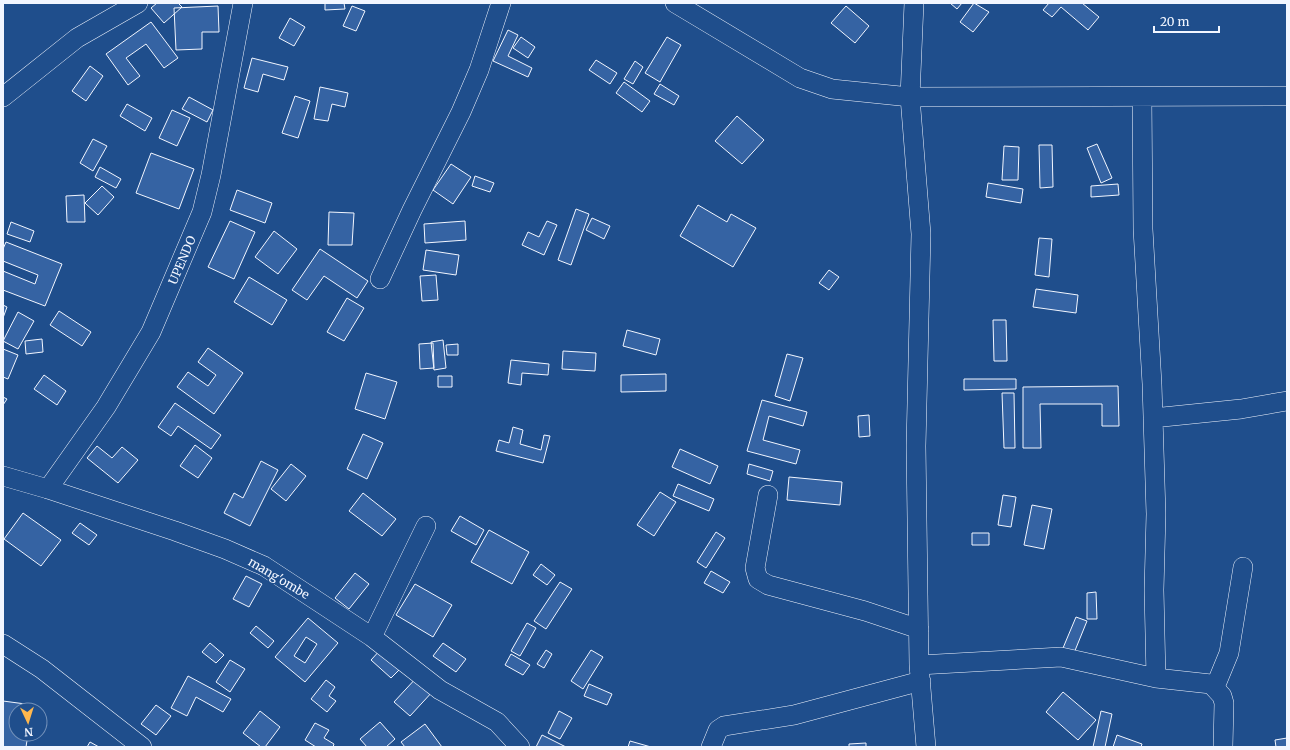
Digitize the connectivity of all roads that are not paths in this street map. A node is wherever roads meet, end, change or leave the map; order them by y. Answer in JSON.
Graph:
{"nodes":[{"id":1,"x":138,"y":3,"type":"edge"},
{"id":2,"x":243,"y":3,"type":"edge"},
{"id":3,"x":501,"y":3,"type":"edge"},
{"id":4,"x":675,"y":3,"type":"edge"},
{"id":5,"x":914,"y":3,"type":"edge"},
{"id":6,"x":3,"y":96,"type":"edge"},
{"id":7,"x":1287,"y":96,"type":"edge"},
{"id":8,"x":910,"y":97,"type":"junction"},
{"id":9,"x":1142,"y":97,"type":"junction"},
{"id":10,"x":380,"y":279,"type":"dead end"},
{"id":11,"x":1287,"y":401,"type":"edge"},
{"id":12,"x":1153,"y":418,"type":"junction"},
{"id":13,"x":3,"y":476,"type":"edge"},
{"id":14,"x":48,"y":489,"type":"junction"},
{"id":15,"x":768,"y":496,"type":"dead end"},
{"id":16,"x":426,"y":526,"type":"dead end"},
{"id":17,"x":1243,"y":567,"type":"dead end"},
{"id":18,"x":919,"y":629,"type":"junction"},
{"id":19,"x":372,"y":637,"type":"junction"},
{"id":20,"x":3,"y":644,"type":"edge"},
{"id":21,"x":920,"y":673,"type":"junction"},
{"id":22,"x":1156,"y":678,"type":"junction"},
{"id":23,"x":1215,"y":688,"type":"junction"},
{"id":24,"x":142,"y":747,"type":"edge"},
{"id":25,"x":520,"y":747,"type":"edge"},
{"id":26,"x":711,"y":747,"type":"edge"},
{"id":27,"x":926,"y":747,"type":"edge"},
{"id":28,"x":1223,"y":747,"type":"edge"}],
"edges":[{"from":1,"to":6,"type":"street"},
{"from":2,"to":14,"type":"street","name":"UPENDO"},
{"from":3,"to":10,"type":"street"},
{"from":4,"to":8,"type":"street"},
{"from":5,"to":8,"type":"street"},
{"from":7,"to":9,"type":"street"},
{"from":8,"to":9,"type":"street"},
{"from":8,"to":18,"type":"street"},
{"from":9,"to":12,"type":"street"},
{"from":11,"to":12,"type":"street"},
{"from":12,"to":22,"type":"street"},
{"from":13,"to":14,"type":"street","name":"mang'ombe"},
{"from":14,"to":19,"type":"street","name":"mang'ombe"},
{"from":15,"to":18,"type":"street"},
{"from":16,"to":19,"type":"street"},
{"from":17,"to":23,"type":"street"},
{"from":18,"to":21,"type":"street"},
{"from":19,"to":25,"type":"street","name":"mang'ombe"},
{"from":20,"to":24,"type":"street"},
{"from":21,"to":22,"type":"street"},
{"from":21,"to":26,"type":"street"},
{"from":21,"to":27,"type":"street"},
{"from":22,"to":23,"type":"street"},
{"from":23,"to":28,"type":"street"}]}
